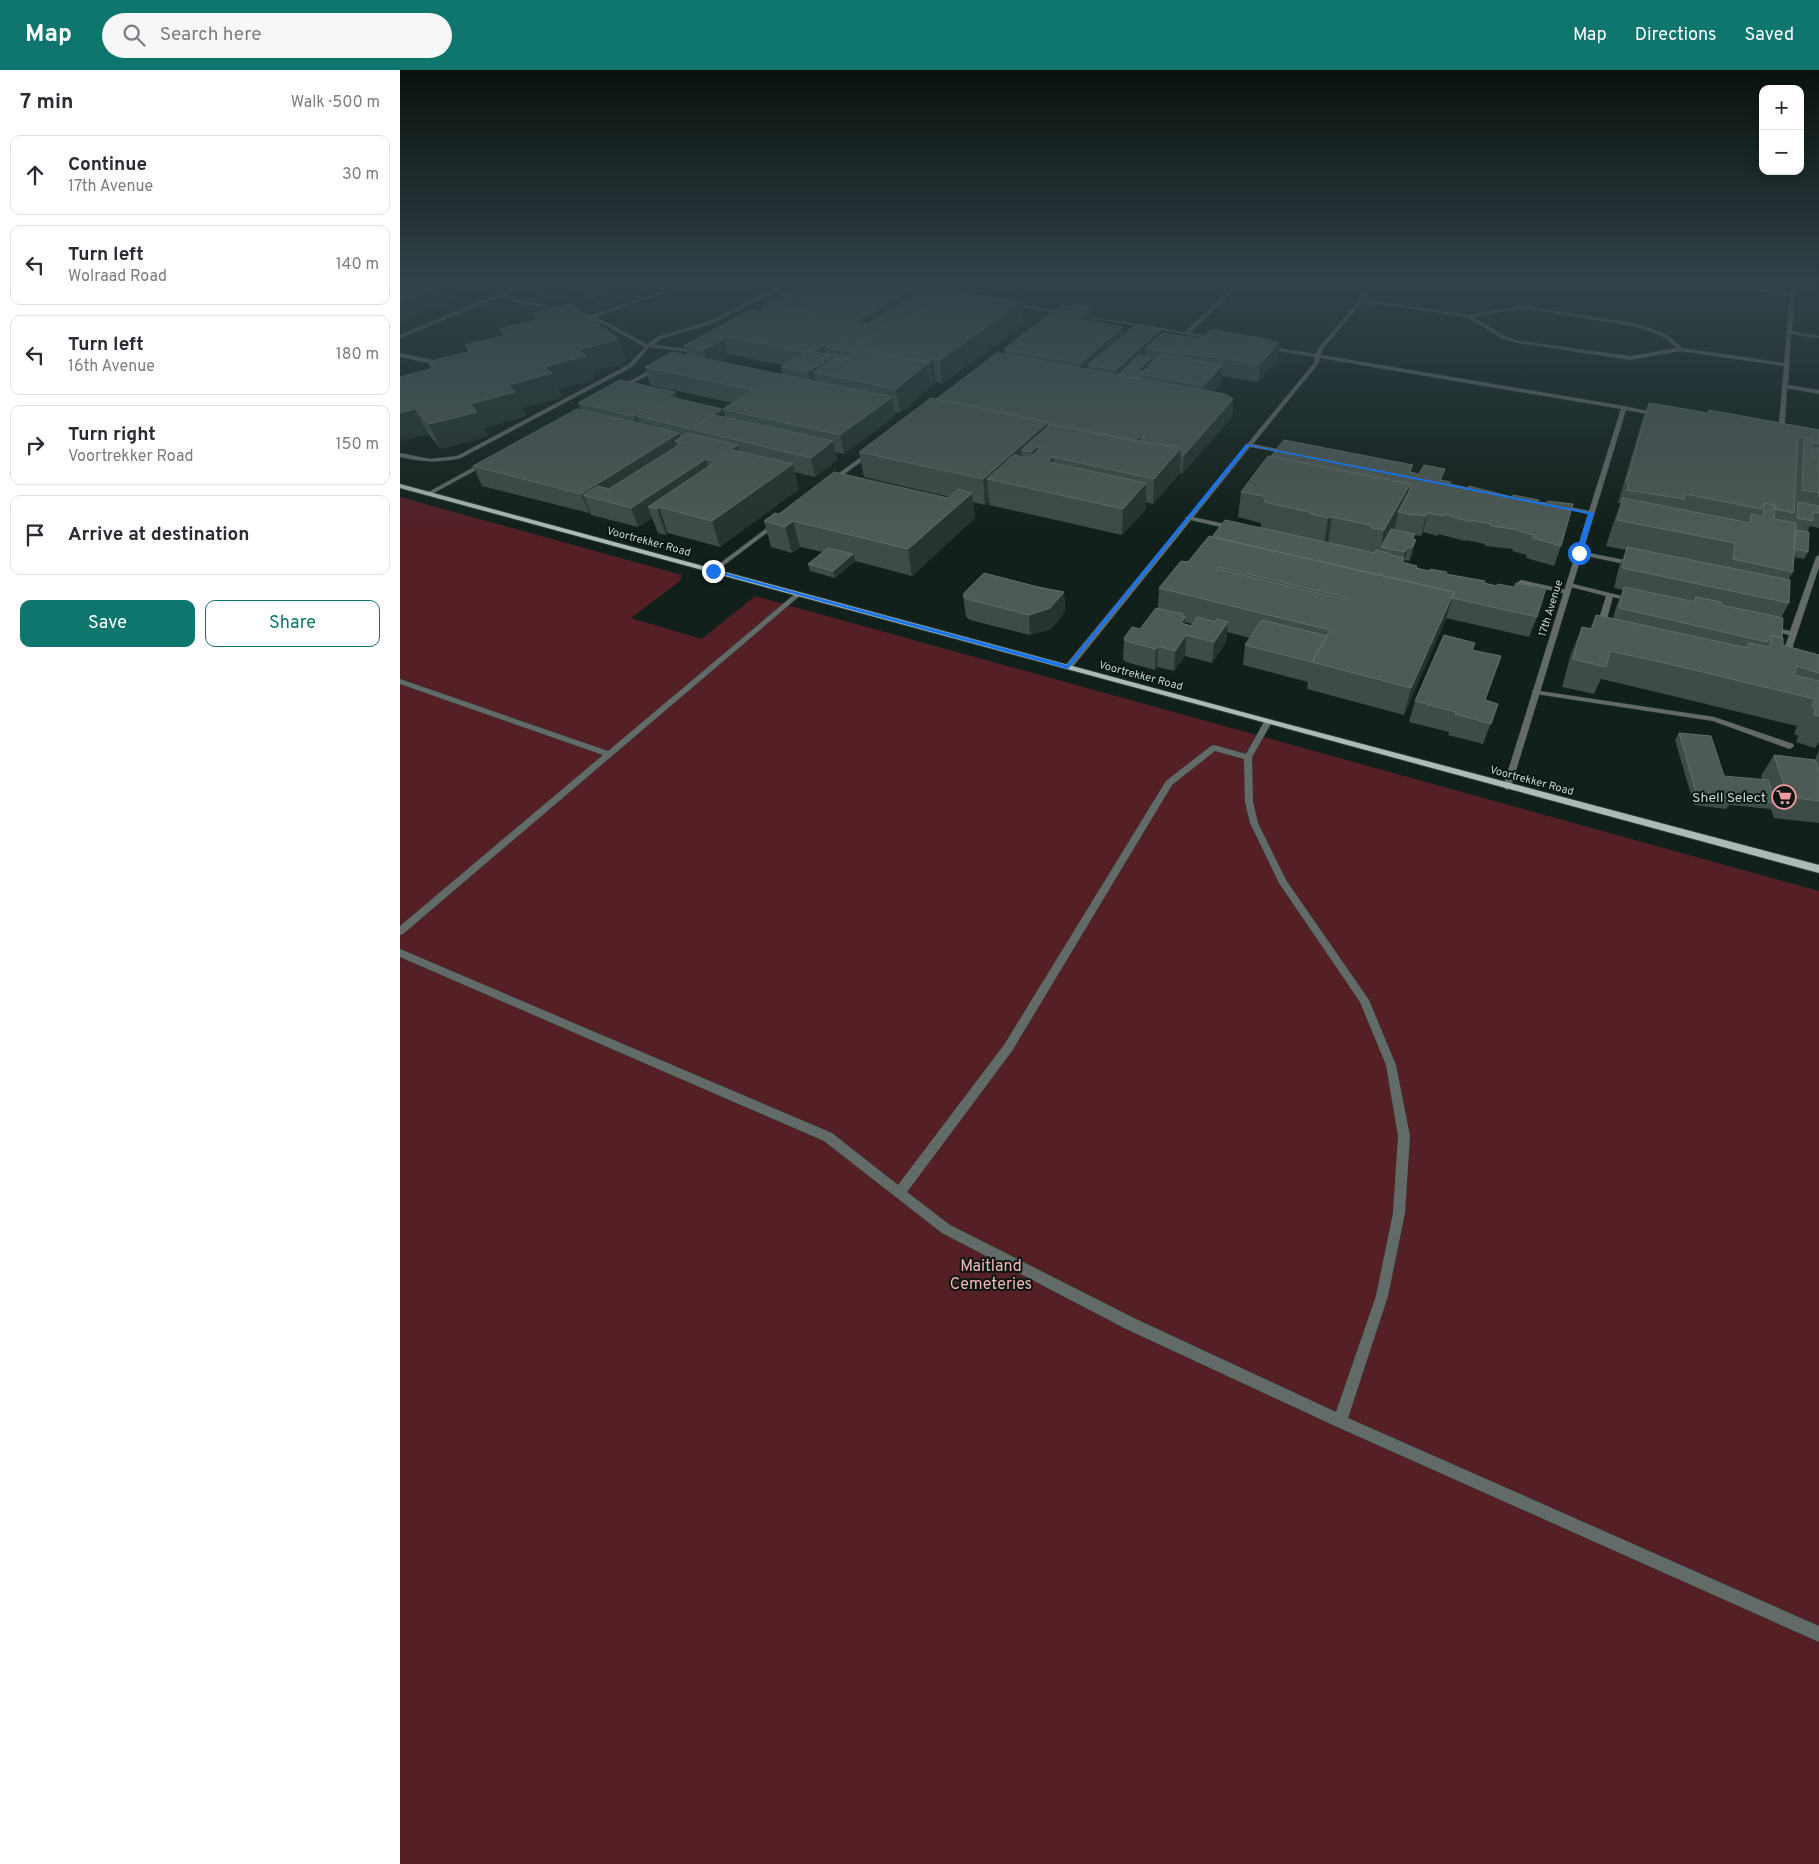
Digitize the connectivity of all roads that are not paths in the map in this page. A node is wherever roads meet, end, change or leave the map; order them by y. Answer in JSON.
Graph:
{"nodes":[{"id":1,"x":1786,"y":365,"type":"edge"},
{"id":2,"x":630,"y":366,"type":"edge"},
{"id":3,"x":660,"y":366,"type":"edge"},
{"id":4,"x":1314,"y":366,"type":"edge"},
{"id":5,"x":1375,"y":366,"type":"edge"},
{"id":6,"x":1785,"y":386,"type":"junction"},
{"id":7,"x":622,"y":387,"type":"junction"},
{"id":8,"x":635,"y":390,"type":"edge"},
{"id":9,"x":613,"y":392,"type":"edge"},
{"id":10,"x":1819,"y":392,"type":"edge"},
{"id":11,"x":1624,"y":408,"type":"junction"},
{"id":12,"x":1663,"y":415,"type":"edge"},
{"id":13,"x":1771,"y":433,"type":"edge"},
{"id":14,"x":1781,"y":435,"type":"junction"},
{"id":15,"x":1790,"y":436,"type":"edge"},
{"id":16,"x":1248,"y":445,"type":"junction"},
{"id":17,"x":875,"y":449,"type":"edge"},
{"id":18,"x":1296,"y":454,"type":"edge"},
{"id":19,"x":400,"y":455,"type":"edge"},
{"id":20,"x":491,"y":459,"type":"edge"},
{"id":21,"x":828,"y":484,"type":"edge"},
{"id":22,"x":400,"y":486,"type":"edge"},
{"id":23,"x":428,"y":494,"type":"junction"},
{"id":24,"x":1553,"y":505,"type":"edge"},
{"id":25,"x":1591,"y":513,"type":"junction"},
{"id":26,"x":1188,"y":518,"type":"junction"},
{"id":27,"x":782,"y":519,"type":"edge"},
{"id":28,"x":1237,"y":529,"type":"edge"},
{"id":29,"x":1579,"y":553,"type":"junction"},
{"id":30,"x":1819,"y":557,"type":"edge"},
{"id":31,"x":1644,"y":566,"type":"edge"},
{"id":32,"x":713,"y":571,"type":"junction"},
{"id":33,"x":1521,"y":582,"type":"edge"},
{"id":34,"x":1568,"y":589,"type":"junction"},
{"id":35,"x":798,"y":594,"type":"junction"},
{"id":36,"x":1610,"y":594,"type":"junction"},
{"id":37,"x":1638,"y":601,"type":"edge"},
{"id":38,"x":1763,"y":628,"type":"edge"},
{"id":39,"x":1606,"y":634,"type":"edge"},
{"id":40,"x":1792,"y":634,"type":"junction"},
{"id":41,"x":1790,"y":663,"type":"edge"},
{"id":42,"x":1068,"y":667,"type":"junction"},
{"id":43,"x":400,"y":681,"type":"edge"},
{"id":44,"x":1536,"y":692,"type":"junction"},
{"id":45,"x":1268,"y":722,"type":"junction"},
{"id":46,"x":1790,"y":746,"type":"dead end"},
{"id":47,"x":609,"y":754,"type":"junction"},
{"id":48,"x":1248,"y":757,"type":"junction"},
{"id":49,"x":1507,"y":787,"type":"junction"},
{"id":50,"x":1819,"y":869,"type":"edge"},
{"id":51,"x":400,"y":931,"type":"edge"},
{"id":52,"x":400,"y":953,"type":"edge"},
{"id":53,"x":899,"y":1193,"type":"junction"},
{"id":54,"x":1340,"y":1421,"type":"junction"},
{"id":55,"x":1819,"y":1634,"type":"edge"}],
"edges":[{"from":1,"to":6,"type":"street"},
{"from":2,"to":19,"type":"street"},
{"from":3,"to":7,"type":"street"},
{"from":4,"to":16,"type":"street"},
{"from":5,"to":11,"type":"street"},
{"from":6,"to":10,"type":"street"},
{"from":6,"to":14,"type":"street"},
{"from":7,"to":8,"type":"street"},
{"from":7,"to":9,"type":"street"},
{"from":11,"to":12,"type":"street"},
{"from":11,"to":25,"type":"street","name":"17th Avenue"},
{"from":13,"to":14,"type":"street"},
{"from":14,"to":15,"type":"street"},
{"from":16,"to":18,"type":"street"},
{"from":16,"to":26,"type":"street"},
{"from":17,"to":21,"type":"street"},
{"from":20,"to":23,"type":"street"},
{"from":22,"to":23,"type":"main road","name":"Voortrekker Road"},
{"from":23,"to":32,"type":"main road","name":"Voortrekker Road"},
{"from":24,"to":25,"type":"street"},
{"from":25,"to":29,"type":"street","name":"17th Avenue"},
{"from":26,"to":28,"type":"street"},
{"from":26,"to":42,"type":"street"},
{"from":27,"to":32,"type":"street"},
{"from":29,"to":31,"type":"street"},
{"from":29,"to":34,"type":"street","name":"17th Avenue"},
{"from":30,"to":40,"type":"street"},
{"from":32,"to":35,"type":"main road","name":"Voortrekker Road"},
{"from":33,"to":34,"type":"street"},
{"from":34,"to":36,"type":"street"},
{"from":34,"to":44,"type":"street","name":"17th Avenue"},
{"from":35,"to":42,"type":"main road","name":"Voortrekker Road"},
{"from":35,"to":47,"type":"street"},
{"from":36,"to":37,"type":"street"},
{"from":36,"to":39,"type":"street"},
{"from":38,"to":40,"type":"street"},
{"from":40,"to":41,"type":"street"},
{"from":42,"to":45,"type":"main road","name":"Voortrekker Road"},
{"from":43,"to":47,"type":"street"},
{"from":44,"to":46,"type":"street"},
{"from":44,"to":49,"type":"street","name":"17th Avenue"},
{"from":45,"to":48,"type":"street"},
{"from":45,"to":49,"type":"main road","name":"Voortrekker Road"},
{"from":47,"to":51,"type":"street"},
{"from":48,"to":53,"type":"street"},
{"from":48,"to":54,"type":"street"},
{"from":49,"to":50,"type":"main road","name":"Voortrekker Road"},
{"from":52,"to":53,"type":"street"},
{"from":53,"to":54,"type":"street"},
{"from":54,"to":55,"type":"street"}]}
